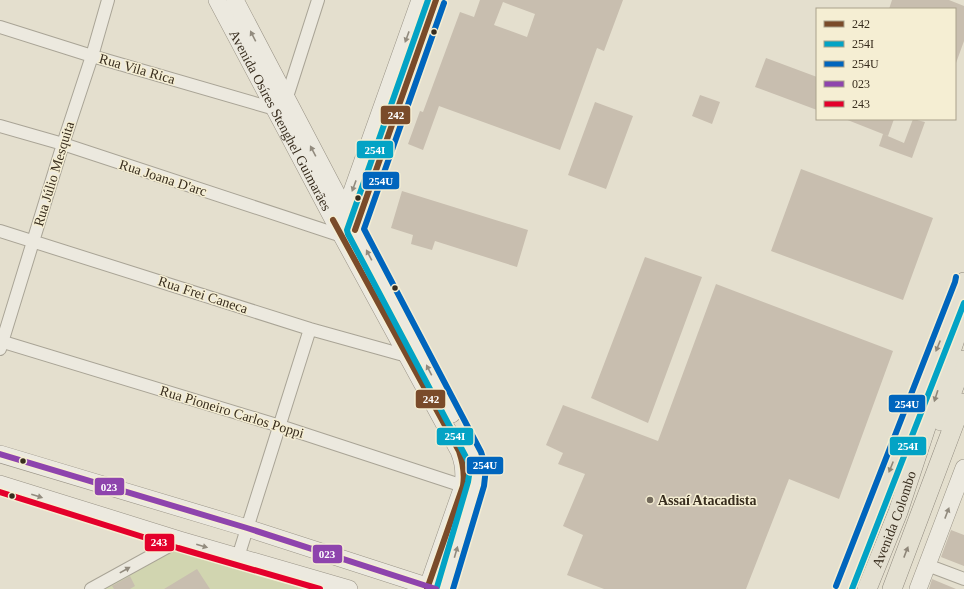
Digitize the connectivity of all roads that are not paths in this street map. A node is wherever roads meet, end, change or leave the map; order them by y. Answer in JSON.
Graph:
{"nodes":[{"id":1,"x":108,"y":0,"type":"edge"},
{"id":2,"x":217,"y":0,"type":"edge"},
{"id":3,"x":235,"y":0,"type":"edge"},
{"id":4,"x":318,"y":0,"type":"edge"},
{"id":5,"x":420,"y":0,"type":"edge"},
{"id":6,"x":436,"y":0,"type":"edge"},
{"id":7,"x":0,"y":27,"type":"edge"},
{"id":8,"x":92,"y":56,"type":"junction"},
{"id":9,"x":280,"y":104,"type":"junction"},
{"id":10,"x":0,"y":126,"type":"edge"},
{"id":11,"x":63,"y":144,"type":"junction"},
{"id":12,"x":340,"y":226,"type":"junction"},
{"id":13,"x":0,"y":231,"type":"edge"},
{"id":14,"x":34,"y":241,"type":"junction"},
{"id":15,"x":964,"y":281,"type":"edge"},
{"id":16,"x":964,"y":312,"type":"edge"},
{"id":17,"x":310,"y":329,"type":"junction"},
{"id":18,"x":1,"y":344,"type":"edge"},
{"id":19,"x":407,"y":356,"type":"junction"},
{"id":20,"x":964,"y":360,"type":"edge"},
{"id":21,"x":964,"y":397,"type":"edge"},
{"id":22,"x":280,"y":426,"type":"junction"},
{"id":23,"x":0,"y":454,"type":"edge"},
{"id":24,"x":964,"y":468,"type":"edge"},
{"id":25,"x":0,"y":484,"type":"edge"},
{"id":26,"x":463,"y":486,"type":"junction"},
{"id":27,"x":247,"y":528,"type":"junction"},
{"id":28,"x":180,"y":540,"type":"junction"},
{"id":29,"x":238,"y":557,"type":"junction"},
{"id":30,"x":927,"y":564,"type":"junction"},
{"id":31,"x":964,"y":579,"type":"edge"},
{"id":32,"x":430,"y":588,"type":"edge"},
{"id":33,"x":91,"y":589,"type":"edge"},
{"id":34,"x":350,"y":589,"type":"edge"},
{"id":35,"x":445,"y":589,"type":"edge"},
{"id":36,"x":843,"y":589,"type":"edge"},
{"id":37,"x":867,"y":589,"type":"edge"},
{"id":38,"x":877,"y":589,"type":"edge"},
{"id":39,"x":892,"y":589,"type":"edge"},
{"id":40,"x":918,"y":589,"type":"edge"}],
"edges":[{"from":1,"to":8,"type":"street","name":"Rua Júlio Mesquita"},
{"from":2,"to":9,"type":"main road","name":"Avenida Osíres Stenghel Guimarães"},
{"from":9,"to":3,"type":"main road","name":"Avenida Osíres Stenghel Guimarães","one_way":true},
{"from":4,"to":9,"type":"street"},
{"from":5,"to":12,"type":"main road","one_way":true},
{"from":6,"to":12,"type":"main road"},
{"from":7,"to":8,"type":"street","name":"Rua Vila Rica"},
{"from":8,"to":9,"type":"street","name":"Rua Vila Rica"},
{"from":8,"to":11,"type":"street","name":"Rua Júlio Mesquita"},
{"from":9,"to":12,"type":"main road","name":"Avenida Osíres Stenghel Guimarães"},
{"from":10,"to":11,"type":"street","name":"Rua Joana D'arc"},
{"from":11,"to":12,"type":"street","name":"Rua Joana D'arc"},
{"from":11,"to":14,"type":"street","name":"Rua Júlio Mesquita"},
{"from":12,"to":19,"type":"main road","name":"Avenida Osíres Stenghel Guimarães"},
{"from":35,"to":12,"type":"main road","name":"Avenida Osíres Stenghel Guimarães","one_way":true},
{"from":13,"to":14,"type":"street","name":"Rua Frei Caneca"},
{"from":14,"to":17,"type":"street","name":"Rua Frei Caneca"},
{"from":14,"to":18,"type":"street","name":"Rua Júlio Mesquita"},
{"from":15,"to":36,"type":"main road","one_way":true},
{"from":16,"to":37,"type":"main road","name":"Avenida Colombo","one_way":true},
{"from":17,"to":19,"type":"street","name":"Rua Frei Caneca"},
{"from":17,"to":22,"type":"street"},
{"from":18,"to":22,"type":"street","name":"Rua Pioneiro Carlos Poppi"},
{"from":19,"to":26,"type":"main road","name":"Avenida Osíres Stenghel Guimarães"},
{"from":20,"to":38,"type":"main road","name":"Avenida Colombo"},
{"from":39,"to":21,"type":"main road","one_way":true},
{"from":22,"to":26,"type":"street","name":"Rua Pioneiro Carlos Poppi"},
{"from":22,"to":27,"type":"street"},
{"from":23,"to":27,"type":"main road"},
{"from":30,"to":24,"type":"main road","one_way":true},
{"from":25,"to":28,"type":"main road","one_way":true},
{"from":26,"to":32,"type":"main road","name":"Avenida Osíres Stenghel Guimarães"},
{"from":27,"to":29,"type":"street"},
{"from":27,"to":32,"type":"main road"},
{"from":28,"to":29,"type":"main road","one_way":true},
{"from":33,"to":28,"type":"street","one_way":true},
{"from":29,"to":34,"type":"main road"},
{"from":30,"to":31,"type":"street"},
{"from":30,"to":40,"type":"main road"}]}
